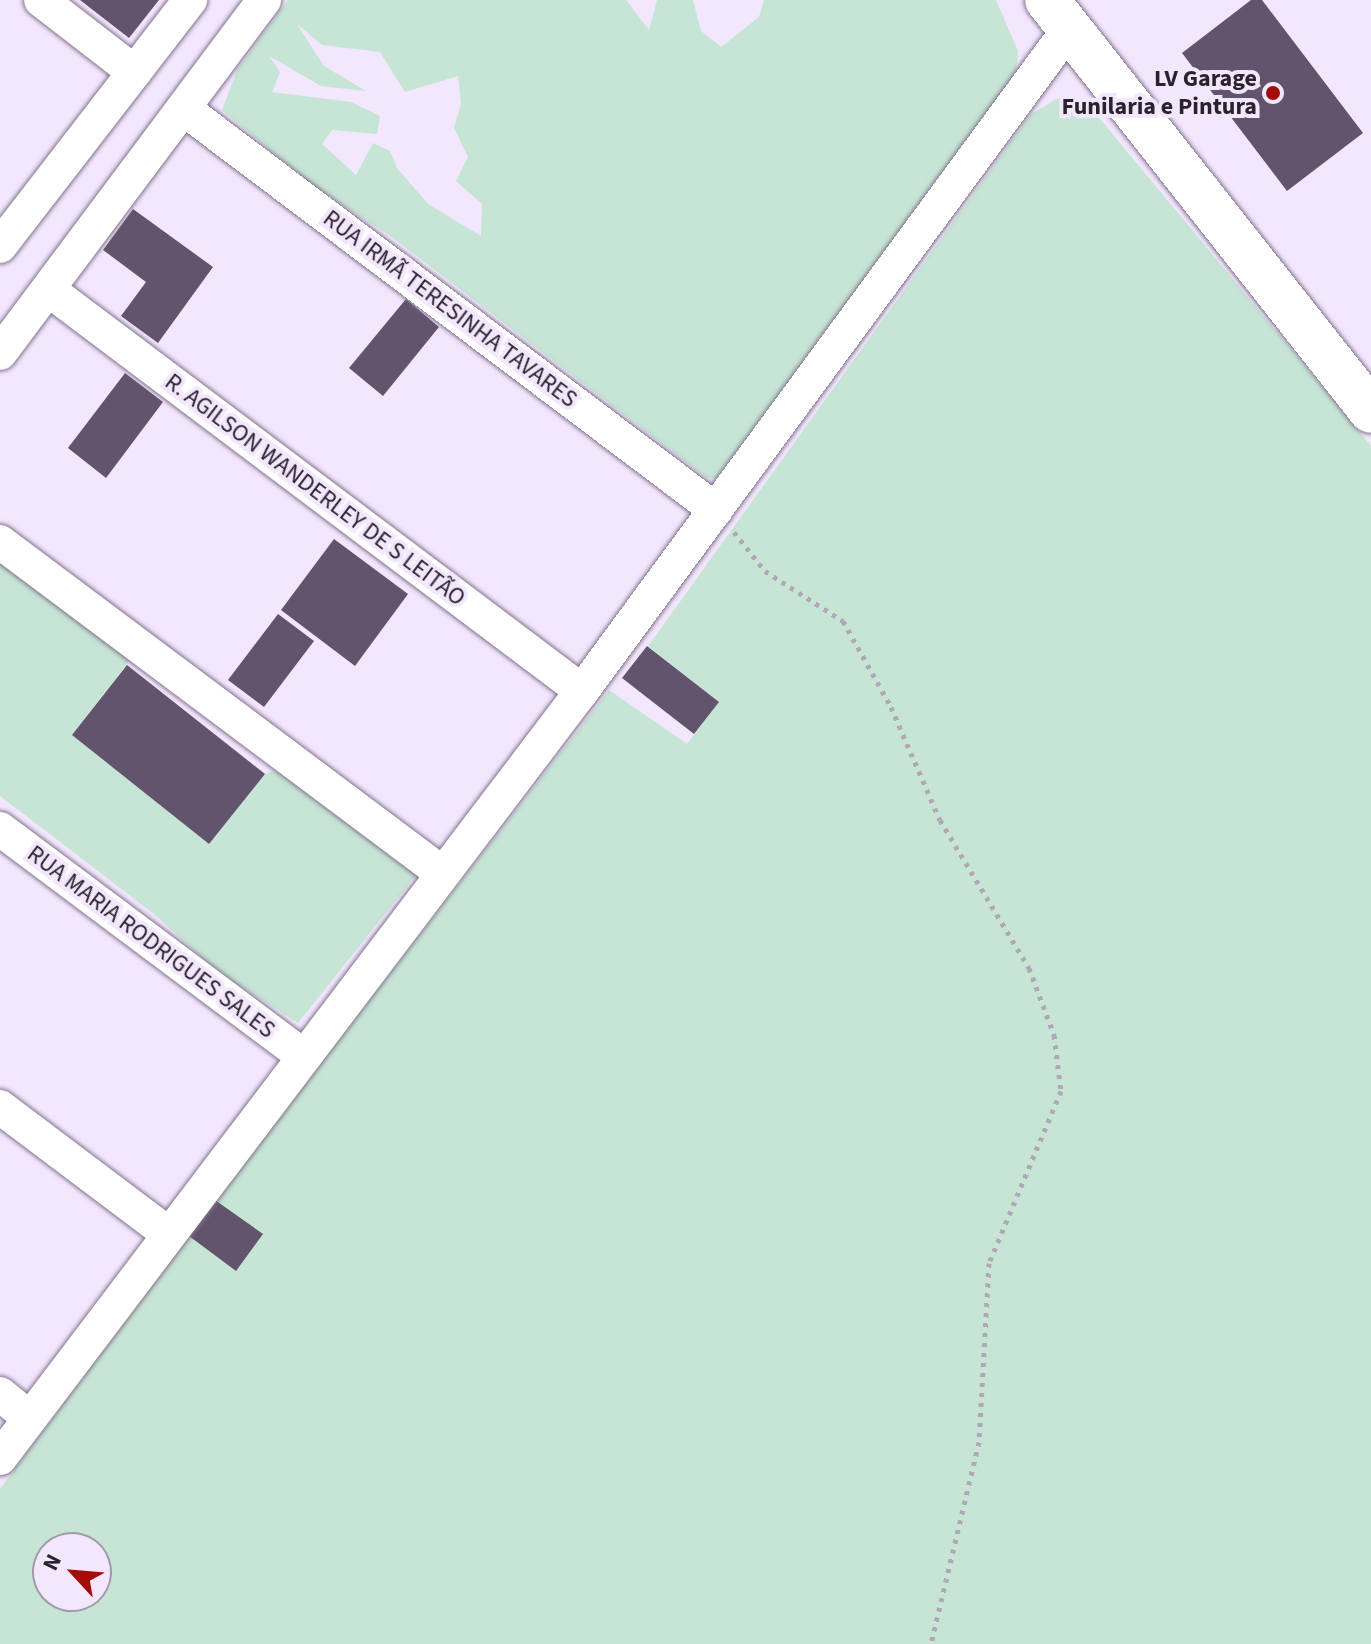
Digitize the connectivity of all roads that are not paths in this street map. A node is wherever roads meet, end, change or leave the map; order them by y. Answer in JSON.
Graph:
{"nodes":[{"id":1,"x":41,"y":0,"type":"edge"},
{"id":2,"x":190,"y":0,"type":"edge"},
{"id":3,"x":253,"y":8,"type":"edge"},
{"id":4,"x":1058,"y":14,"type":"edge"},
{"id":5,"x":134,"y":72,"type":"junction"},
{"id":6,"x":184,"y":109,"type":"junction"},
{"id":7,"x":0,"y":246,"type":"edge"},
{"id":8,"x":49,"y":290,"type":"junction"},
{"id":9,"x":0,"y":353,"type":"edge"},
{"id":10,"x":1371,"y":411,"type":"edge"},
{"id":11,"x":716,"y":510,"type":"junction"},
{"id":12,"x":0,"y":542,"type":"edge"},
{"id":13,"x":582,"y":691,"type":"junction"},
{"id":14,"x":0,"y":829,"type":"edge"},
{"id":15,"x":442,"y":873,"type":"junction"},
{"id":16,"x":302,"y":1055,"type":"junction"},
{"id":17,"x":0,"y":1107,"type":"edge"},
{"id":18,"x":167,"y":1233,"type":"junction"},
{"id":19,"x":0,"y":1394,"type":"edge"},
{"id":20,"x":30,"y":1418,"type":"junction"},
{"id":21,"x":0,"y":1458,"type":"edge"}],
"edges":[{"from":1,"to":5,"type":"street"},
{"from":2,"to":5,"type":"street"},
{"from":3,"to":6,"type":"street"},
{"from":4,"to":10,"type":"main road"},
{"from":4,"to":11,"type":"street"},
{"from":5,"to":7,"type":"street"},
{"from":6,"to":8,"type":"street"},
{"from":6,"to":11,"type":"street","name":"RUA IRMÃ TERESINHA TAVARES"},
{"from":8,"to":9,"type":"street"},
{"from":8,"to":13,"type":"street","name":"R. AGILSON WANDERLEY DE S LEITÃO"},
{"from":11,"to":13,"type":"street"},
{"from":12,"to":15,"type":"street"},
{"from":13,"to":15,"type":"street"},
{"from":14,"to":16,"type":"street","name":"RUA MARIA RODRIGUES SALES"},
{"from":15,"to":16,"type":"street"},
{"from":16,"to":18,"type":"street"},
{"from":17,"to":18,"type":"street"},
{"from":18,"to":20,"type":"street"},
{"from":19,"to":20,"type":"street"},
{"from":20,"to":21,"type":"street"}]}
